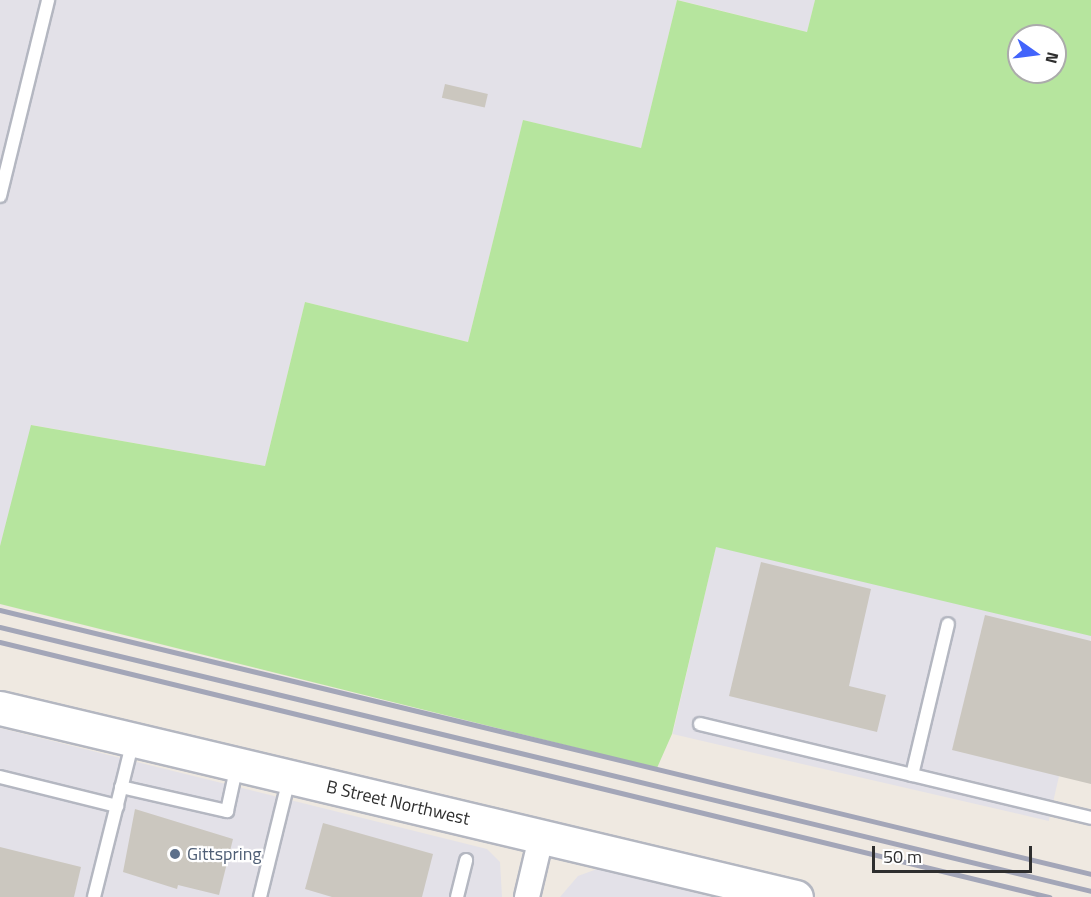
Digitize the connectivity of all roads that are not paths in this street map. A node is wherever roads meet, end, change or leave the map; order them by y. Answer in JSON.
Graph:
{"nodes":[{"id":1,"x":48,"y":0,"type":"edge"},
{"id":2,"x":0,"y":196,"type":"edge"},
{"id":3,"x":948,"y":624,"type":"dead end"},
{"id":4,"x":0,"y":708,"type":"edge"},
{"id":5,"x":700,"y":724,"type":"dead end"},
{"id":6,"x":133,"y":740,"type":"junction"},
{"id":7,"x":237,"y":765,"type":"junction"},
{"id":8,"x":912,"y":775,"type":"junction"},
{"id":9,"x":0,"y":777,"type":"edge"},
{"id":10,"x":289,"y":777,"type":"junction"},
{"id":11,"x":121,"y":787,"type":"junction"},
{"id":12,"x":117,"y":806,"type":"junction"},
{"id":13,"x":1091,"y":819,"type":"edge"},
{"id":14,"x":541,"y":838,"type":"junction"},
{"id":15,"x":466,"y":860,"type":"dead end"},
{"id":16,"x":94,"y":897,"type":"edge"},
{"id":17,"x":260,"y":897,"type":"edge"},
{"id":18,"x":457,"y":897,"type":"edge"},
{"id":19,"x":527,"y":897,"type":"edge"},
{"id":20,"x":796,"y":897,"type":"edge"}],
"edges":[{"from":1,"to":2,"type":"lane"},
{"from":3,"to":8,"type":"lane"},
{"from":4,"to":6,"type":"street","name":"B Street Northwest"},
{"from":5,"to":8,"type":"lane"},
{"from":6,"to":7,"type":"street","name":"B Street Northwest"},
{"from":6,"to":11,"type":"lane"},
{"from":7,"to":10,"type":"street","name":"B Street Northwest"},
{"from":7,"to":11,"type":"lane"},
{"from":8,"to":13,"type":"lane"},
{"from":9,"to":12,"type":"lane"},
{"from":10,"to":14,"type":"street","name":"B Street Northwest"},
{"from":10,"to":17,"type":"lane"},
{"from":11,"to":12,"type":"lane"},
{"from":12,"to":16,"type":"lane"},
{"from":14,"to":19,"type":"street"},
{"from":14,"to":20,"type":"street","name":"B Street Northwest"},
{"from":15,"to":18,"type":"lane"}]}
